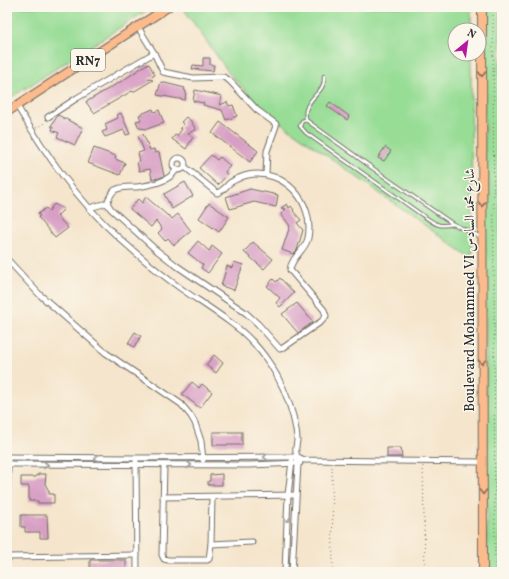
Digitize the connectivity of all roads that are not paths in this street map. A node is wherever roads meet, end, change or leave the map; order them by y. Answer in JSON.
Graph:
{"nodes":[{"id":1,"x":168,"y":7,"type":"edge"},
{"id":2,"x":482,"y":7,"type":"edge"},
{"id":3,"x":138,"y":27,"type":"junction"},
{"id":4,"x":154,"y":53,"type":"junction"},
{"id":5,"x":324,"y":76,"type":"dead end"},
{"id":6,"x":17,"y":106,"type":"junction"},
{"id":7,"x":7,"y":112,"type":"edge"},
{"id":8,"x":48,"y":117,"type":"road end"},
{"id":9,"x":306,"y":120,"type":"junction"},
{"id":10,"x":185,"y":167,"type":"junction"},
{"id":11,"x":176,"y":170,"type":"junction"},
{"id":12,"x":266,"y":174,"type":"junction"},
{"id":13,"x":106,"y":203,"type":"junction"},
{"id":14,"x":89,"y":208,"type":"junction"},
{"id":15,"x":453,"y":224,"type":"junction"},
{"id":16,"x":482,"y":237,"type":"junction"},
{"id":17,"x":7,"y":259,"type":"edge"},
{"id":18,"x":295,"y":456,"type":"junction"},
{"id":19,"x":8,"y":457,"type":"edge"},
{"id":20,"x":136,"y":458,"type":"junction"},
{"id":21,"x":203,"y":458,"type":"junction"},
{"id":22,"x":304,"y":460,"type":"junction"},
{"id":23,"x":483,"y":462,"type":"junction"},
{"id":24,"x":8,"y":464,"type":"edge"},
{"id":25,"x":292,"y":464,"type":"junction"},
{"id":26,"x":298,"y":464,"type":"junction"},
{"id":27,"x":136,"y":465,"type":"junction"},
{"id":28,"x":164,"y":465,"type":"junction"},
{"id":29,"x":203,"y":465,"type":"junction"},
{"id":30,"x":288,"y":495,"type":"junction"},
{"id":31,"x":295,"y":495,"type":"junction"},
{"id":32,"x":163,"y":497,"type":"junction"},
{"id":33,"x":212,"y":497,"type":"junction"},
{"id":34,"x":7,"y":541,"type":"edge"},
{"id":35,"x":252,"y":542,"type":"dead end"},
{"id":36,"x":211,"y":544,"type":"junction"},
{"id":37,"x":137,"y":555,"type":"junction"},
{"id":38,"x":7,"y":557,"type":"edge"},
{"id":39,"x":137,"y":572,"type":"edge"},
{"id":40,"x":285,"y":572,"type":"edge"},
{"id":41,"x":292,"y":572,"type":"edge"},
{"id":42,"x":483,"y":572,"type":"edge"}],
"edges":[{"from":1,"to":3,"type":"main road","number":"RN7"},
{"from":2,"to":16,"type":"main road","name":"Boulevard Mohammed VI شارع محمد السادس","one_way":true},
{"from":3,"to":4,"type":"street"},
{"from":3,"to":6,"type":"main road","number":"RN7"},
{"from":4,"to":8,"type":"street"},
{"from":4,"to":12,"type":"street"},
{"from":5,"to":9,"type":"lane"},
{"from":6,"to":7,"type":"main road","number":"RN7"},
{"from":6,"to":14,"type":"street"},
{"from":9,"to":15,"type":"lane"},
{"from":9,"to":15,"type":"lane"},
{"from":10,"to":11,"type":"street"},
{"from":10,"to":11,"type":"street"},
{"from":10,"to":12,"type":"street"},
{"from":11,"to":13,"type":"street"},
{"from":12,"to":13,"type":"street"},
{"from":13,"to":14,"type":"street"},
{"from":14,"to":18,"type":"street"},
{"from":15,"to":16,"type":"lane"},
{"from":16,"to":23,"type":"main road","name":"Boulevard Mohammed VI شارع محمد السادس","one_way":true},
{"from":17,"to":21,"type":"street"},
{"from":18,"to":21,"type":"street","one_way":true},
{"from":18,"to":22,"type":"street"},
{"from":18,"to":25,"type":"street"},
{"from":18,"to":26,"type":"street"},
{"from":20,"to":19,"type":"street","one_way":true},
{"from":19,"to":24,"type":"street"},
{"from":20,"to":21,"type":"street"},
{"from":20,"to":27,"type":"street"},
{"from":21,"to":29,"type":"street"},
{"from":22,"to":23,"type":"street"},
{"from":22,"to":26,"type":"street"},
{"from":23,"to":42,"type":"main road","name":"Boulevard Mohammed VI شارع محمد السادس","one_way":true},
{"from":24,"to":27,"type":"street","one_way":true},
{"from":24,"to":34,"type":"street"},
{"from":25,"to":26,"type":"street"},
{"from":25,"to":29,"type":"street"},
{"from":25,"to":30,"type":"street"},
{"from":26,"to":31,"type":"street"},
{"from":27,"to":28,"type":"street"},
{"from":27,"to":37,"type":"street"},
{"from":28,"to":29,"type":"street","one_way":true},
{"from":28,"to":32,"type":"street"},
{"from":30,"to":31,"type":"street"},
{"from":30,"to":33,"type":"street"},
{"from":30,"to":40,"type":"street","one_way":true},
{"from":31,"to":41,"type":"street"},
{"from":32,"to":33,"type":"street"},
{"from":32,"to":36,"type":"street"},
{"from":33,"to":36,"type":"street"},
{"from":35,"to":36,"type":"street"},
{"from":37,"to":38,"type":"street"},
{"from":37,"to":39,"type":"street"}]}
